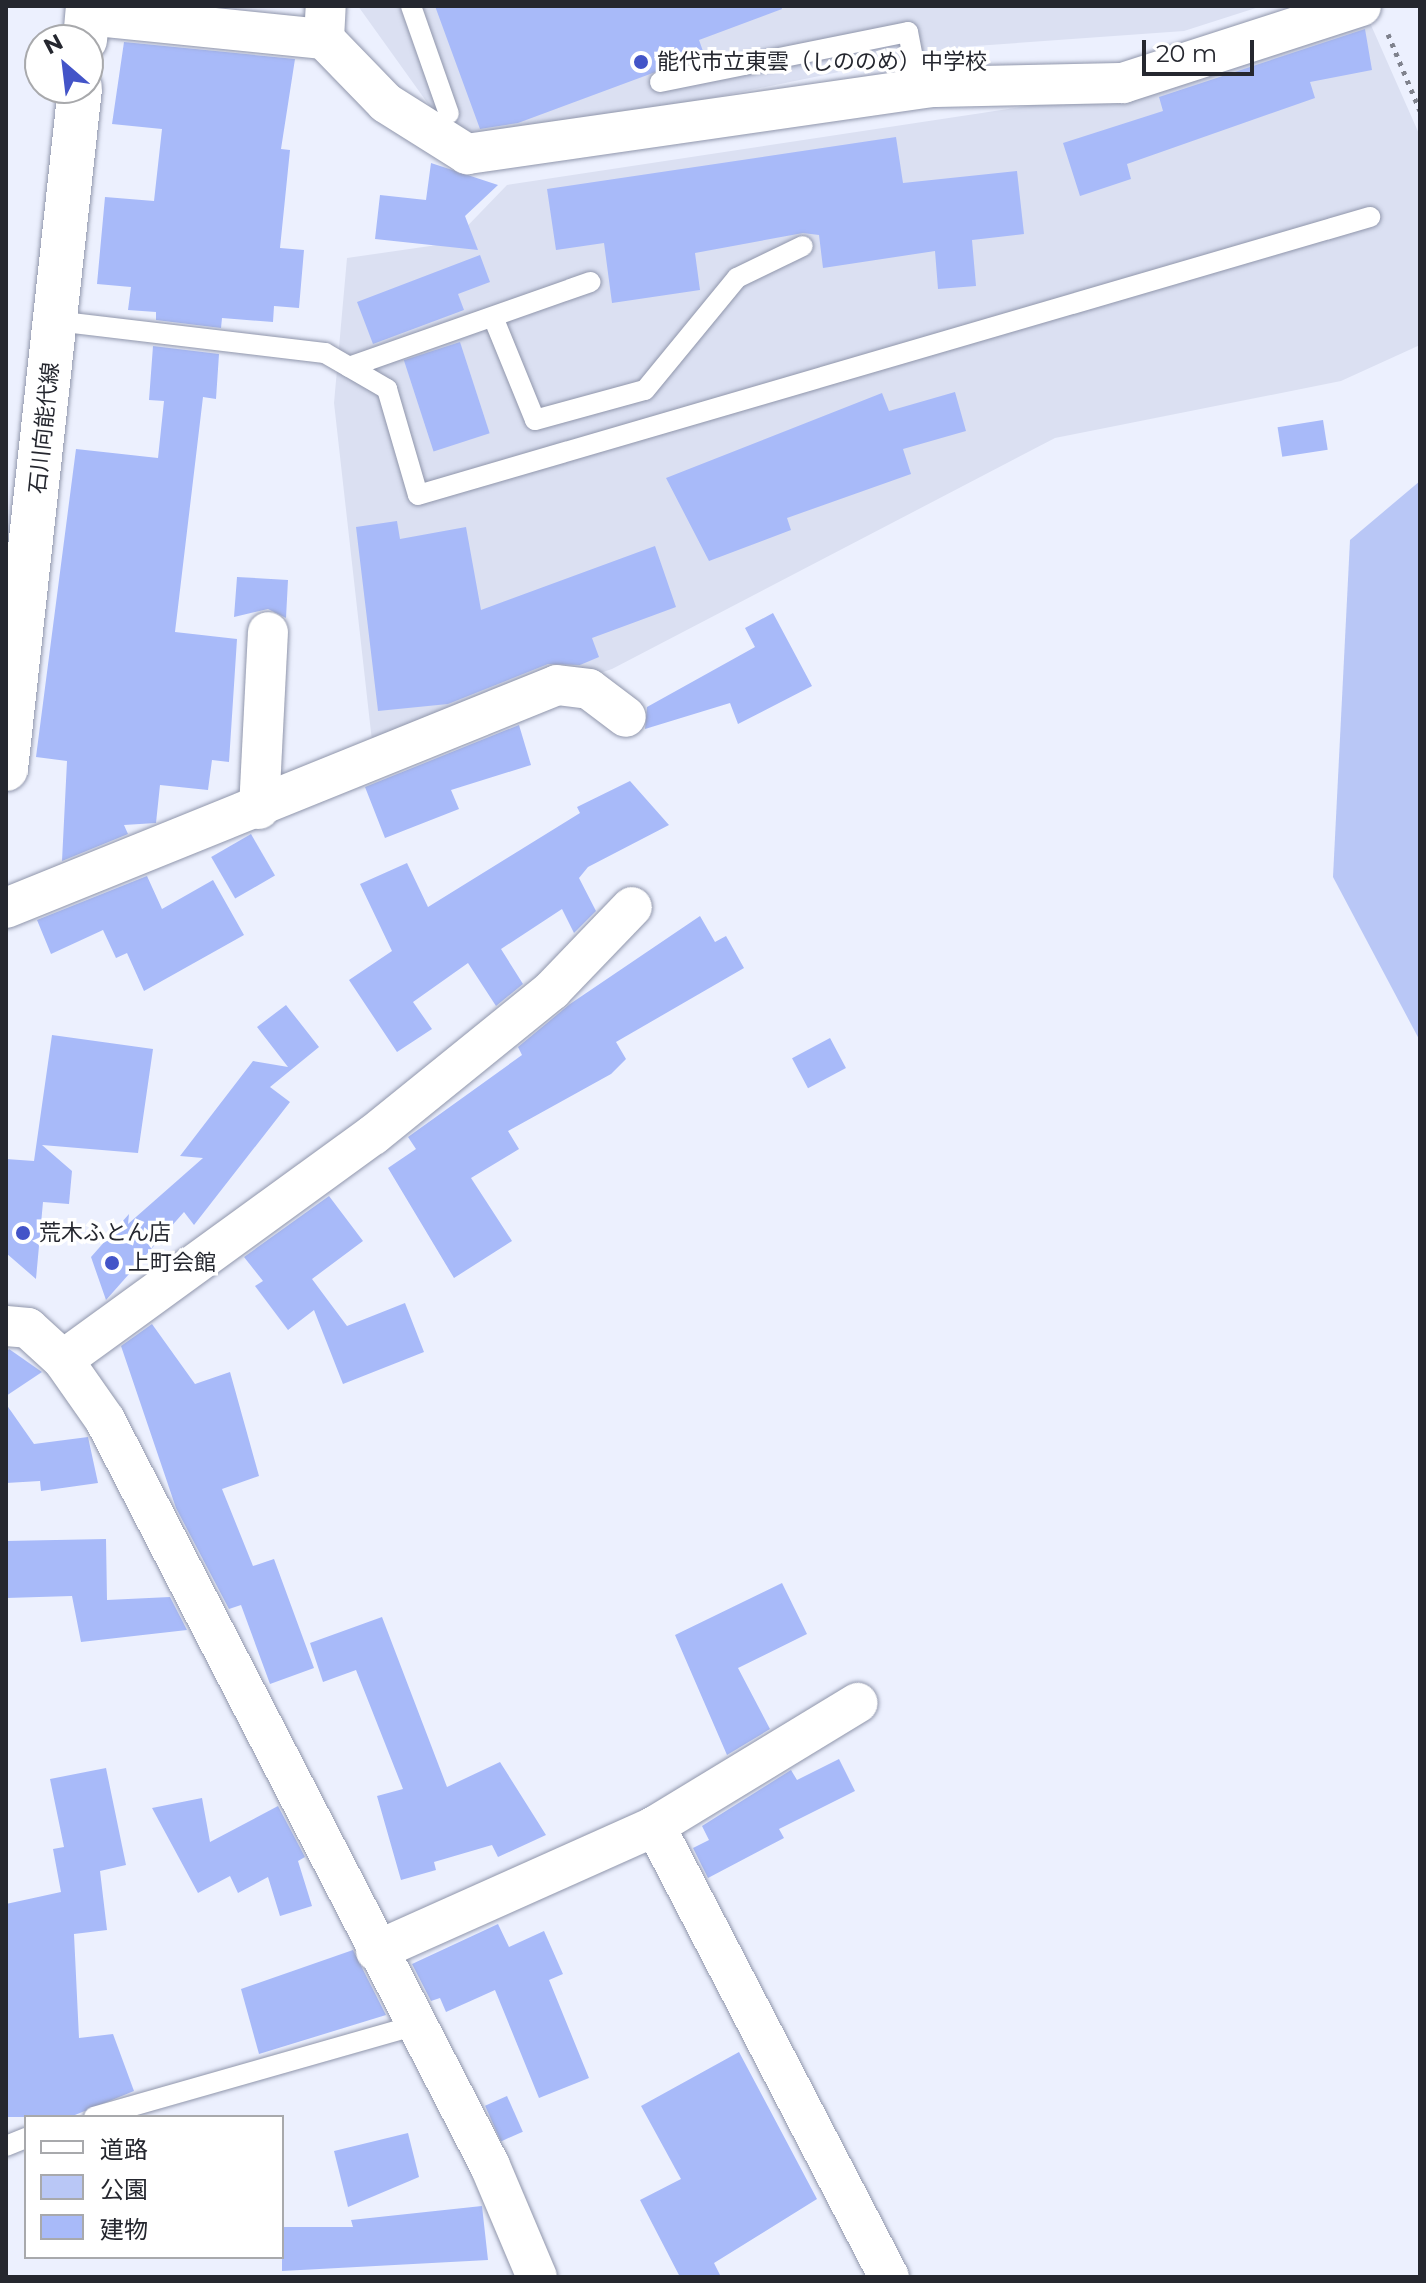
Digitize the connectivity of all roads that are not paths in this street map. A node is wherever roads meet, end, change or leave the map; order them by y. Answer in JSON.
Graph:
{"nodes":[{"id":1,"x":411,"y":6,"type":"edge"},
{"id":2,"x":1371,"y":12,"type":"edge"},
{"id":3,"x":87,"y":20,"type":"edge"},
{"id":4,"x":325,"y":22,"type":"edge"},
{"id":5,"x":660,"y":82,"type":"dead end"},
{"id":6,"x":919,"y":89,"type":"junction"},
{"id":7,"x":78,"y":104,"type":"edge"},
{"id":8,"x":449,"y":114,"type":"dead end"},
{"id":9,"x":1370,"y":217,"type":"dead end"},
{"id":10,"x":803,"y":246,"type":"dead end"},
{"id":11,"x":590,"y":282,"type":"dead end"},
{"id":12,"x":493,"y":317,"type":"junction"},
{"id":13,"x":56,"y":321,"type":"junction"},
{"id":14,"x":349,"y":367,"type":"junction"},
{"id":15,"x":268,"y":632,"type":"dead end"},
{"id":16,"x":626,"y":717,"type":"dead end"},
{"id":17,"x":6,"y":769,"type":"edge"},
{"id":18,"x":259,"y":809,"type":"junction"},
{"id":19,"x":632,"y":907,"type":"dead end"},
{"id":20,"x":6,"y":908,"type":"edge"},
{"id":21,"x":6,"y":1326,"type":"edge"},
{"id":22,"x":63,"y":1360,"type":"junction"},
{"id":23,"x":857,"y":1703,"type":"dead end"},
{"id":24,"x":655,"y":1826,"type":"junction"},
{"id":25,"x":376,"y":1951,"type":"junction"},
{"id":26,"x":416,"y":2025,"type":"junction"},
{"id":27,"x":101,"y":2115,"type":"edge"},
{"id":28,"x":537,"y":2277,"type":"edge"},
{"id":29,"x":889,"y":2277,"type":"edge"}],
"edges":[{"from":1,"to":8,"type":"lane"},
{"from":2,"to":6,"type":"street"},
{"from":3,"to":4,"type":"street"},
{"from":4,"to":6,"type":"street"},
{"from":5,"to":6,"type":"lane"},
{"from":7,"to":13,"type":"main road","name":"石川向能代線"},
{"from":9,"to":14,"type":"lane"},
{"from":10,"to":12,"type":"lane"},
{"from":11,"to":12,"type":"lane"},
{"from":12,"to":14,"type":"lane"},
{"from":13,"to":14,"type":"lane"},
{"from":13,"to":17,"type":"main road","name":"石川向能代線"},
{"from":15,"to":18,"type":"street"},
{"from":16,"to":18,"type":"street"},
{"from":18,"to":20,"type":"street"},
{"from":19,"to":22,"type":"street"},
{"from":21,"to":22,"type":"street"},
{"from":22,"to":25,"type":"street"},
{"from":23,"to":24,"type":"street"},
{"from":24,"to":25,"type":"street"},
{"from":24,"to":29,"type":"street"},
{"from":25,"to":26,"type":"street"},
{"from":26,"to":27,"type":"lane"},
{"from":26,"to":28,"type":"street"}]}
